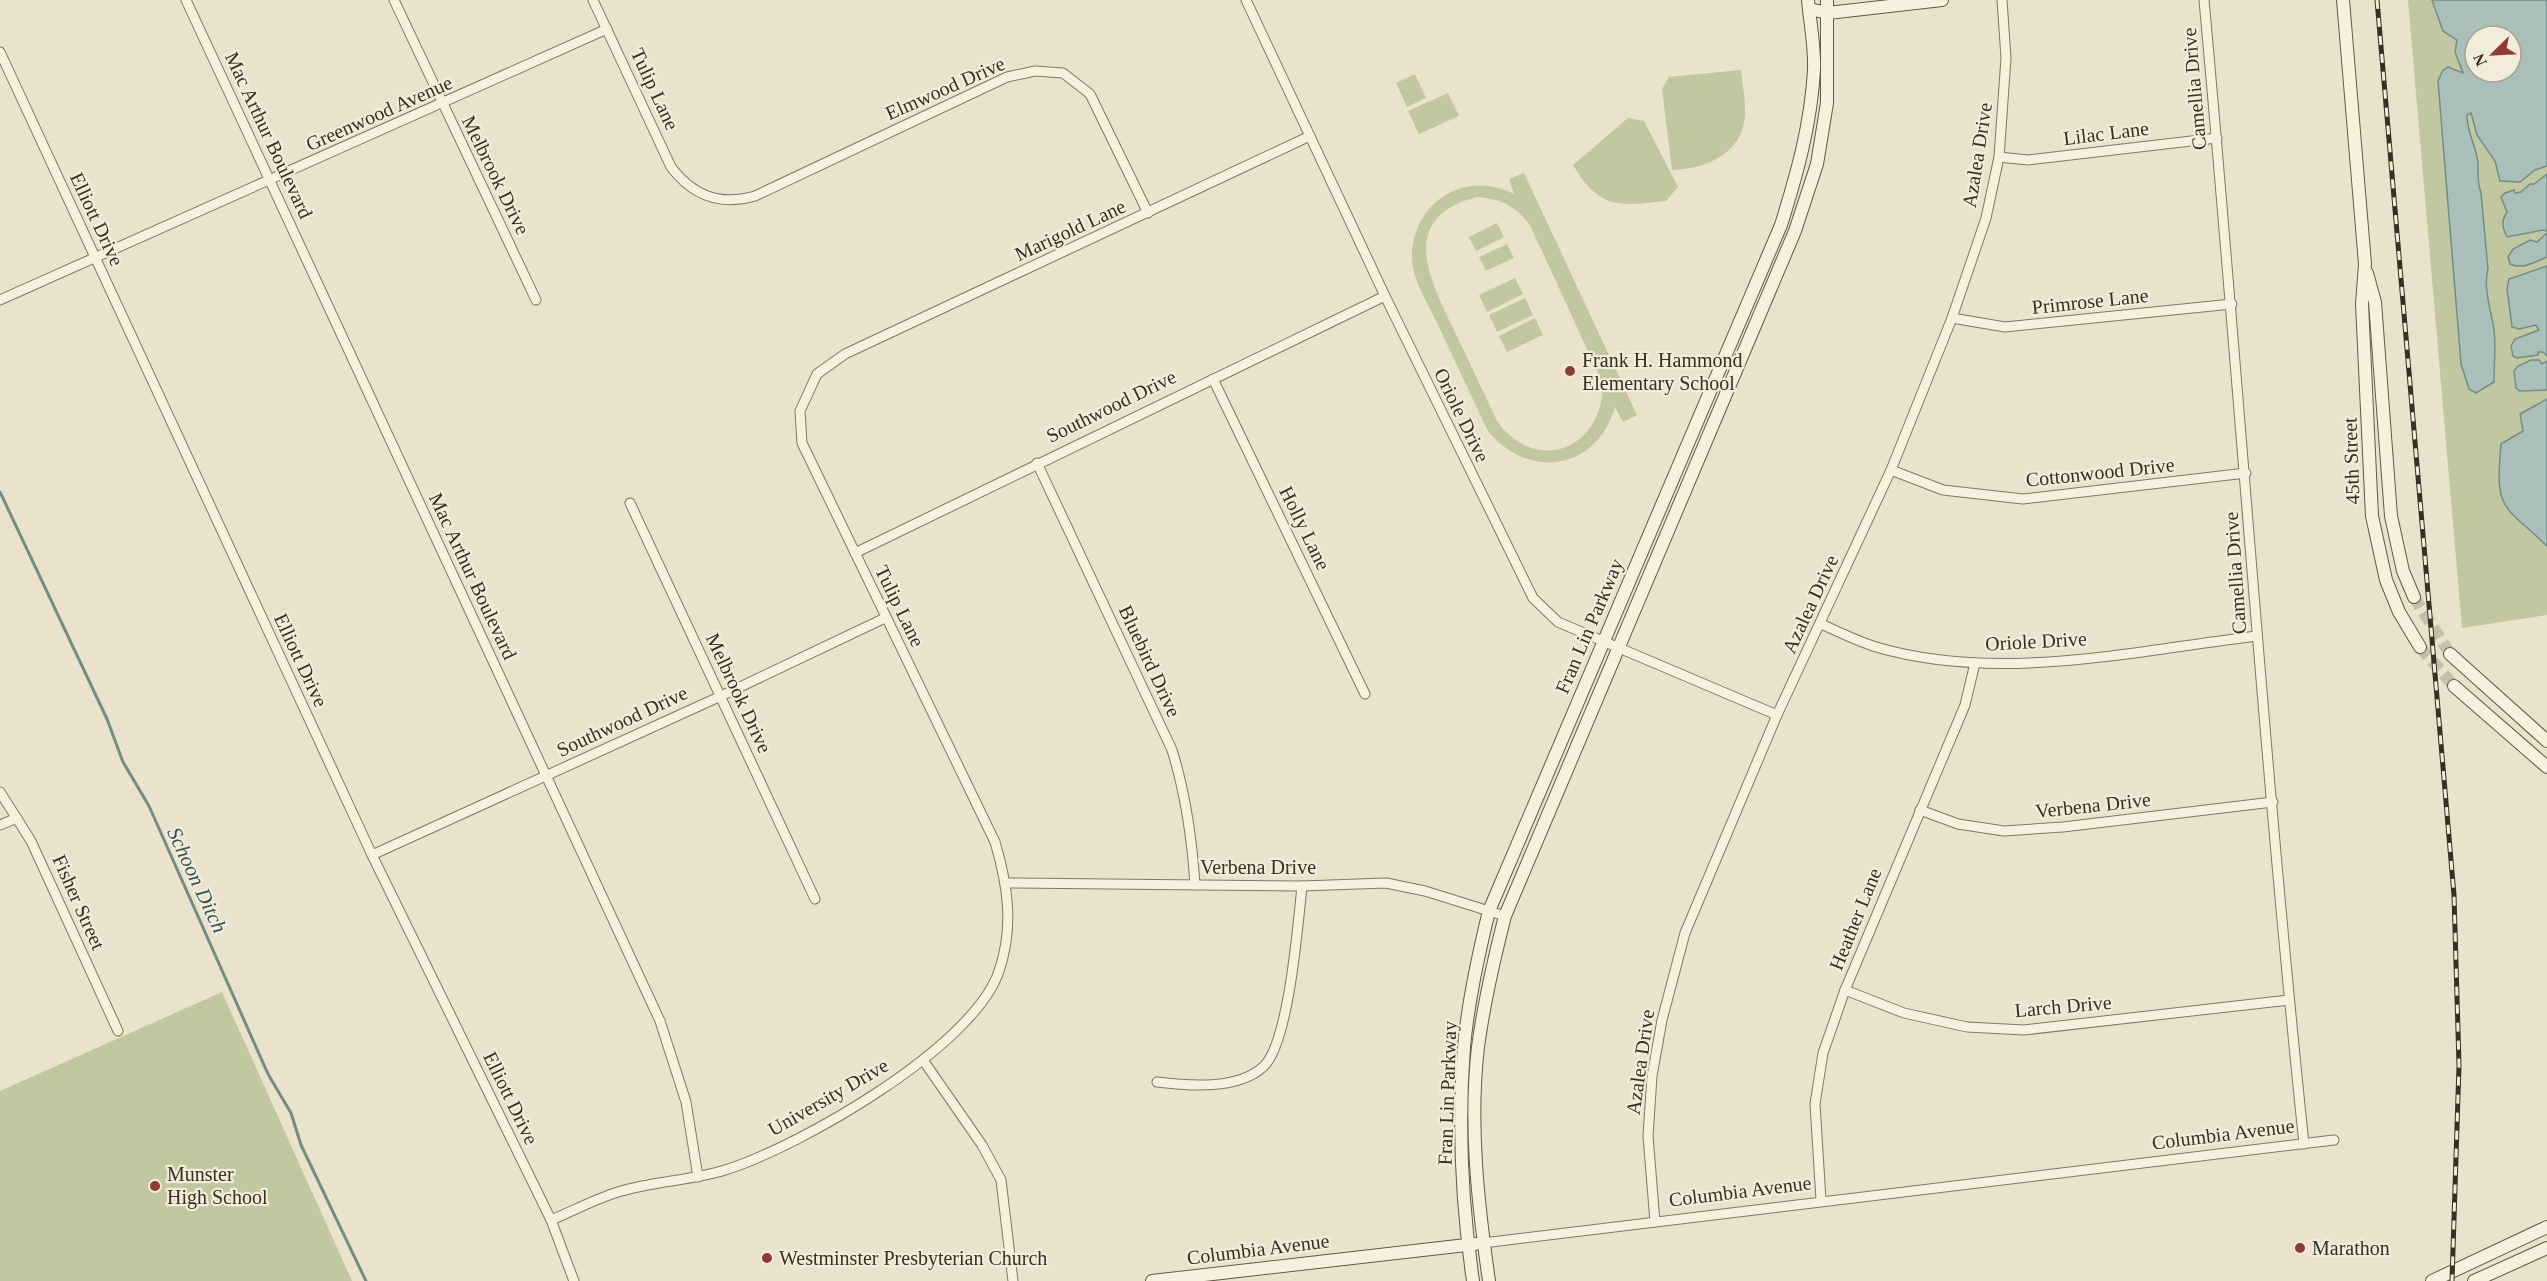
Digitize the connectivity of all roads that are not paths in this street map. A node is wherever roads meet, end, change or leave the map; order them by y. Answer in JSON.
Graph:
{"nodes":[{"id":1,"x":186,"y":0,"type":"edge"},
{"id":2,"x":394,"y":0,"type":"edge"},
{"id":3,"x":593,"y":0,"type":"edge"},
{"id":4,"x":1246,"y":0,"type":"edge"},
{"id":5,"x":1825,"y":0,"type":"edge"},
{"id":6,"x":1942,"y":0,"type":"edge"},
{"id":7,"x":2002,"y":0,"type":"edge"},
{"id":8,"x":2204,"y":0,"type":"edge"},
{"id":9,"x":2343,"y":0,"type":"edge"},
{"id":10,"x":1808,"y":4,"type":"edge"},
{"id":11,"x":1828,"y":13,"type":"junction"},
{"id":12,"x":607,"y":29,"type":"junction"},
{"id":13,"x":0,"y":52,"type":"edge"},
{"id":14,"x":442,"y":104,"type":"junction"},
{"id":15,"x":1310,"y":136,"type":"junction"},
{"id":16,"x":2217,"y":138,"type":"junction"},
{"id":17,"x":1999,"y":157,"type":"junction"},
{"id":18,"x":272,"y":180,"type":"junction"},
{"id":19,"x":691,"y":189,"type":"joint"},
{"id":20,"x":1148,"y":213,"type":"junction"},
{"id":21,"x":95,"y":259,"type":"junction"},
{"id":22,"x":2365,"y":264,"type":"junction"},
{"id":23,"x":1385,"y":296,"type":"junction"},
{"id":24,"x":0,"y":300,"type":"edge"},
{"id":25,"x":536,"y":300,"type":"dead end"},
{"id":26,"x":2232,"y":304,"type":"junction"},
{"id":27,"x":1952,"y":318,"type":"junction"},
{"id":28,"x":845,"y":354,"type":"joint"},
{"id":29,"x":1213,"y":379,"type":"junction"},
{"id":30,"x":1037,"y":464,"type":"junction"},
{"id":31,"x":1891,"y":470,"type":"junction"},
{"id":32,"x":2246,"y":473,"type":"junction"},
{"id":33,"x":630,"y":503,"type":"dead end"},
{"id":34,"x":855,"y":553,"type":"junction"},
{"id":35,"x":2414,"y":597,"type":"tunnel mouth"},
{"id":36,"x":885,"y":618,"type":"junction"},
{"id":37,"x":1821,"y":624,"type":"junction"},
{"id":38,"x":2257,"y":636,"type":"junction"},
{"id":39,"x":1603,"y":643,"type":"junction"},
{"id":40,"x":2420,"y":647,"type":"tunnel mouth"},
{"id":41,"x":1618,"y":649,"type":"junction"},
{"id":42,"x":2450,"y":654,"type":"tunnel mouth"},
{"id":43,"x":1975,"y":663,"type":"junction"},
{"id":44,"x":2454,"y":686,"type":"tunnel mouth"},
{"id":45,"x":1365,"y":694,"type":"dead end"},
{"id":46,"x":721,"y":696,"type":"junction"},
{"id":47,"x":1777,"y":715,"type":"junction"},
{"id":48,"x":2547,"y":741,"type":"edge"},
{"id":49,"x":2547,"y":766,"type":"edge"},
{"id":50,"x":548,"y":776,"type":"junction"},
{"id":51,"x":0,"y":792,"type":"edge"},
{"id":52,"x":2273,"y":802,"type":"junction"},
{"id":53,"x":1920,"y":810,"type":"junction"},
{"id":54,"x":17,"y":818,"type":"junction"},
{"id":55,"x":0,"y":825,"type":"edge"},
{"id":56,"x":372,"y":855,"type":"junction"},
{"id":57,"x":1007,"y":883,"type":"junction"},
{"id":58,"x":1195,"y":885,"type":"junction"},
{"id":59,"x":1302,"y":886,"type":"junction"},
{"id":60,"x":815,"y":900,"type":"dead end"},
{"id":61,"x":1489,"y":911,"type":"junction"},
{"id":62,"x":1505,"y":916,"type":"junction"},
{"id":63,"x":1845,"y":990,"type":"junction"},
{"id":64,"x":2289,"y":1000,"type":"junction"},
{"id":65,"x":118,"y":1031,"type":"dead end"},
{"id":66,"x":924,"y":1060,"type":"junction"},
{"id":67,"x":1157,"y":1082,"type":"dead end"},
{"id":68,"x":2334,"y":1140,"type":"dead end"},
{"id":69,"x":2304,"y":1144,"type":"junction"},
{"id":70,"x":698,"y":1177,"type":"junction"},
{"id":71,"x":1821,"y":1200,"type":"junction"},
{"id":72,"x":551,"y":1221,"type":"junction"},
{"id":73,"x":1655,"y":1222,"type":"junction"},
{"id":74,"x":2547,"y":1227,"type":"edge"},
{"id":75,"x":1484,"y":1243,"type":"junction"},
{"id":76,"x":1468,"y":1245,"type":"junction"},
{"id":77,"x":2547,"y":1248,"type":"edge"},
{"id":78,"x":574,"y":1281,"type":"edge"},
{"id":79,"x":1013,"y":1281,"type":"edge"},
{"id":80,"x":1152,"y":1281,"type":"edge"},
{"id":81,"x":1473,"y":1281,"type":"edge"},
{"id":82,"x":1489,"y":1281,"type":"edge"},
{"id":83,"x":2432,"y":1281,"type":"edge"},
{"id":84,"x":2474,"y":1281,"type":"edge"}],
"edges":[{"from":1,"to":18,"type":"street","name":"Mac Arthur Boulevard"},
{"from":2,"to":14,"type":"street","name":"Melbrook Drive"},
{"from":3,"to":12,"type":"street","name":"Tulip Lane"},
{"from":4,"to":15,"type":"street","name":"Oriole Drive"},
{"from":5,"to":10,"type":"street"},
{"from":5,"to":11,"type":"street","name":"Fran Lin Parkway"},
{"from":6,"to":11,"type":"street"},
{"from":7,"to":17,"type":"street","name":"Azalea Drive"},
{"from":8,"to":16,"type":"street","name":"Camellia Drive"},
{"from":9,"to":22,"type":"street","name":"45th Street"},
{"from":10,"to":11,"type":"street"},
{"from":10,"to":39,"type":"street","name":"Fran Lin Parkway"},
{"from":11,"to":41,"type":"street","name":"Fran Lin Parkway"},
{"from":12,"to":14,"type":"street","name":"Greenwood Avenue"},
{"from":12,"to":19,"type":"street","name":"Tulip Lane"},
{"from":13,"to":21,"type":"street","name":"Elliott Drive"},
{"from":14,"to":18,"type":"street","name":"Greenwood Avenue"},
{"from":14,"to":25,"type":"street","name":"Melbrook Drive"},
{"from":15,"to":20,"type":"street","name":"Marigold Lane"},
{"from":15,"to":23,"type":"street","name":"Oriole Drive"},
{"from":16,"to":17,"type":"street","name":"Lilac Lane"},
{"from":16,"to":26,"type":"street","name":"Camellia Drive"},
{"from":17,"to":27,"type":"street","name":"Azalea Drive"},
{"from":18,"to":21,"type":"street","name":"Greenwood Avenue"},
{"from":18,"to":50,"type":"street","name":"Mac Arthur Boulevard"},
{"from":19,"to":20,"type":"street","name":"Elmwood Drive"},
{"from":20,"to":28,"type":"street","name":"Marigold Lane"},
{"from":21,"to":24,"type":"street","name":"Greenwood Avenue"},
{"from":21,"to":56,"type":"street","name":"Elliott Drive"},
{"from":22,"to":35,"type":"street","name":"45th Street"},
{"from":22,"to":40,"type":"street","name":"45th Street"},
{"from":23,"to":29,"type":"street","name":"Southwood Drive"},
{"from":23,"to":39,"type":"street","name":"Oriole Drive"},
{"from":26,"to":27,"type":"street","name":"Primrose Lane"},
{"from":26,"to":32,"type":"street","name":"Camellia Drive"},
{"from":27,"to":31,"type":"street","name":"Azalea Drive"},
{"from":28,"to":34,"type":"street","name":"Tulip Lane"},
{"from":29,"to":30,"type":"street","name":"Southwood Drive"},
{"from":29,"to":45,"type":"street","name":"Holly Lane"},
{"from":30,"to":34,"type":"street","name":"Southwood Drive"},
{"from":30,"to":58,"type":"street","name":"Bluebird Drive"},
{"from":31,"to":32,"type":"street","name":"Cottonwood Drive"},
{"from":31,"to":37,"type":"street","name":"Azalea Drive"},
{"from":32,"to":38,"type":"street","name":"Camellia Drive"},
{"from":33,"to":46,"type":"street","name":"Melbrook Drive"},
{"from":34,"to":36,"type":"street","name":"Tulip Lane"},
{"from":36,"to":46,"type":"street","name":"Southwood Drive"},
{"from":36,"to":57,"type":"street","name":"Tulip Lane"},
{"from":37,"to":43,"type":"street","name":"Oriole Drive"},
{"from":37,"to":47,"type":"street","name":"Azalea Drive"},
{"from":38,"to":43,"type":"street","name":"Oriole Drive"},
{"from":38,"to":52,"type":"street","name":"Camellia Drive"},
{"from":39,"to":41,"type":"street","name":"Oriole Drive"},
{"from":39,"to":61,"type":"street","name":"Fran Lin Parkway"},
{"from":41,"to":47,"type":"street","name":"Oriole Drive"},
{"from":41,"to":62,"type":"street","name":"Fran Lin Parkway"},
{"from":42,"to":48,"type":"street"},
{"from":43,"to":53,"type":"street","name":"Heather Lane"},
{"from":44,"to":49,"type":"street"},
{"from":46,"to":50,"type":"street","name":"Southwood Drive"},
{"from":46,"to":60,"type":"street","name":"Melbrook Drive"},
{"from":47,"to":73,"type":"street","name":"Azalea Drive"},
{"from":50,"to":56,"type":"street","name":"Southwood Drive"},
{"from":50,"to":70,"type":"street","name":"Mac Arthur Boulevard"},
{"from":51,"to":54,"type":"street","name":"Fisher Street"},
{"from":52,"to":53,"type":"street","name":"Verbena Drive"},
{"from":52,"to":64,"type":"street","name":"Camellia Drive"},
{"from":53,"to":63,"type":"street","name":"Heather Lane"},
{"from":54,"to":55,"type":"street"},
{"from":54,"to":65,"type":"street","name":"Fisher Street"},
{"from":56,"to":72,"type":"street","name":"Elliott Drive"},
{"from":57,"to":58,"type":"street","name":"Verbena Drive"},
{"from":57,"to":66,"type":"street","name":"University Drive"},
{"from":58,"to":59,"type":"street","name":"Verbena Drive"},
{"from":59,"to":61,"type":"street","name":"Verbena Drive"},
{"from":59,"to":67,"type":"street"},
{"from":61,"to":62,"type":"street","name":"Verbena Drive"},
{"from":61,"to":76,"type":"street","name":"Fran Lin Parkway"},
{"from":62,"to":75,"type":"street","name":"Fran Lin Parkway"},
{"from":63,"to":64,"type":"street","name":"Larch Drive"},
{"from":63,"to":71,"type":"street","name":"Heather Lane"},
{"from":64,"to":69,"type":"street","name":"Camellia Drive"},
{"from":66,"to":70,"type":"street","name":"University Drive"},
{"from":66,"to":79,"type":"street"},
{"from":68,"to":69,"type":"street","name":"Columbia Avenue"},
{"from":69,"to":71,"type":"street","name":"Columbia Avenue"},
{"from":70,"to":72,"type":"street","name":"University Drive"},
{"from":71,"to":73,"type":"street","name":"Columbia Avenue"},
{"from":72,"to":78,"type":"street","name":"Elliott Drive"},
{"from":73,"to":75,"type":"street","name":"Columbia Avenue"},
{"from":74,"to":83,"type":"street"},
{"from":75,"to":76,"type":"street","name":"Columbia Avenue"},
{"from":75,"to":82,"type":"street","name":"Fran Lin Parkway"},
{"from":76,"to":80,"type":"street","name":"Columbia Avenue"},
{"from":76,"to":81,"type":"street","name":"Fran Lin Parkway"},
{"from":77,"to":84,"type":"street"}]}
